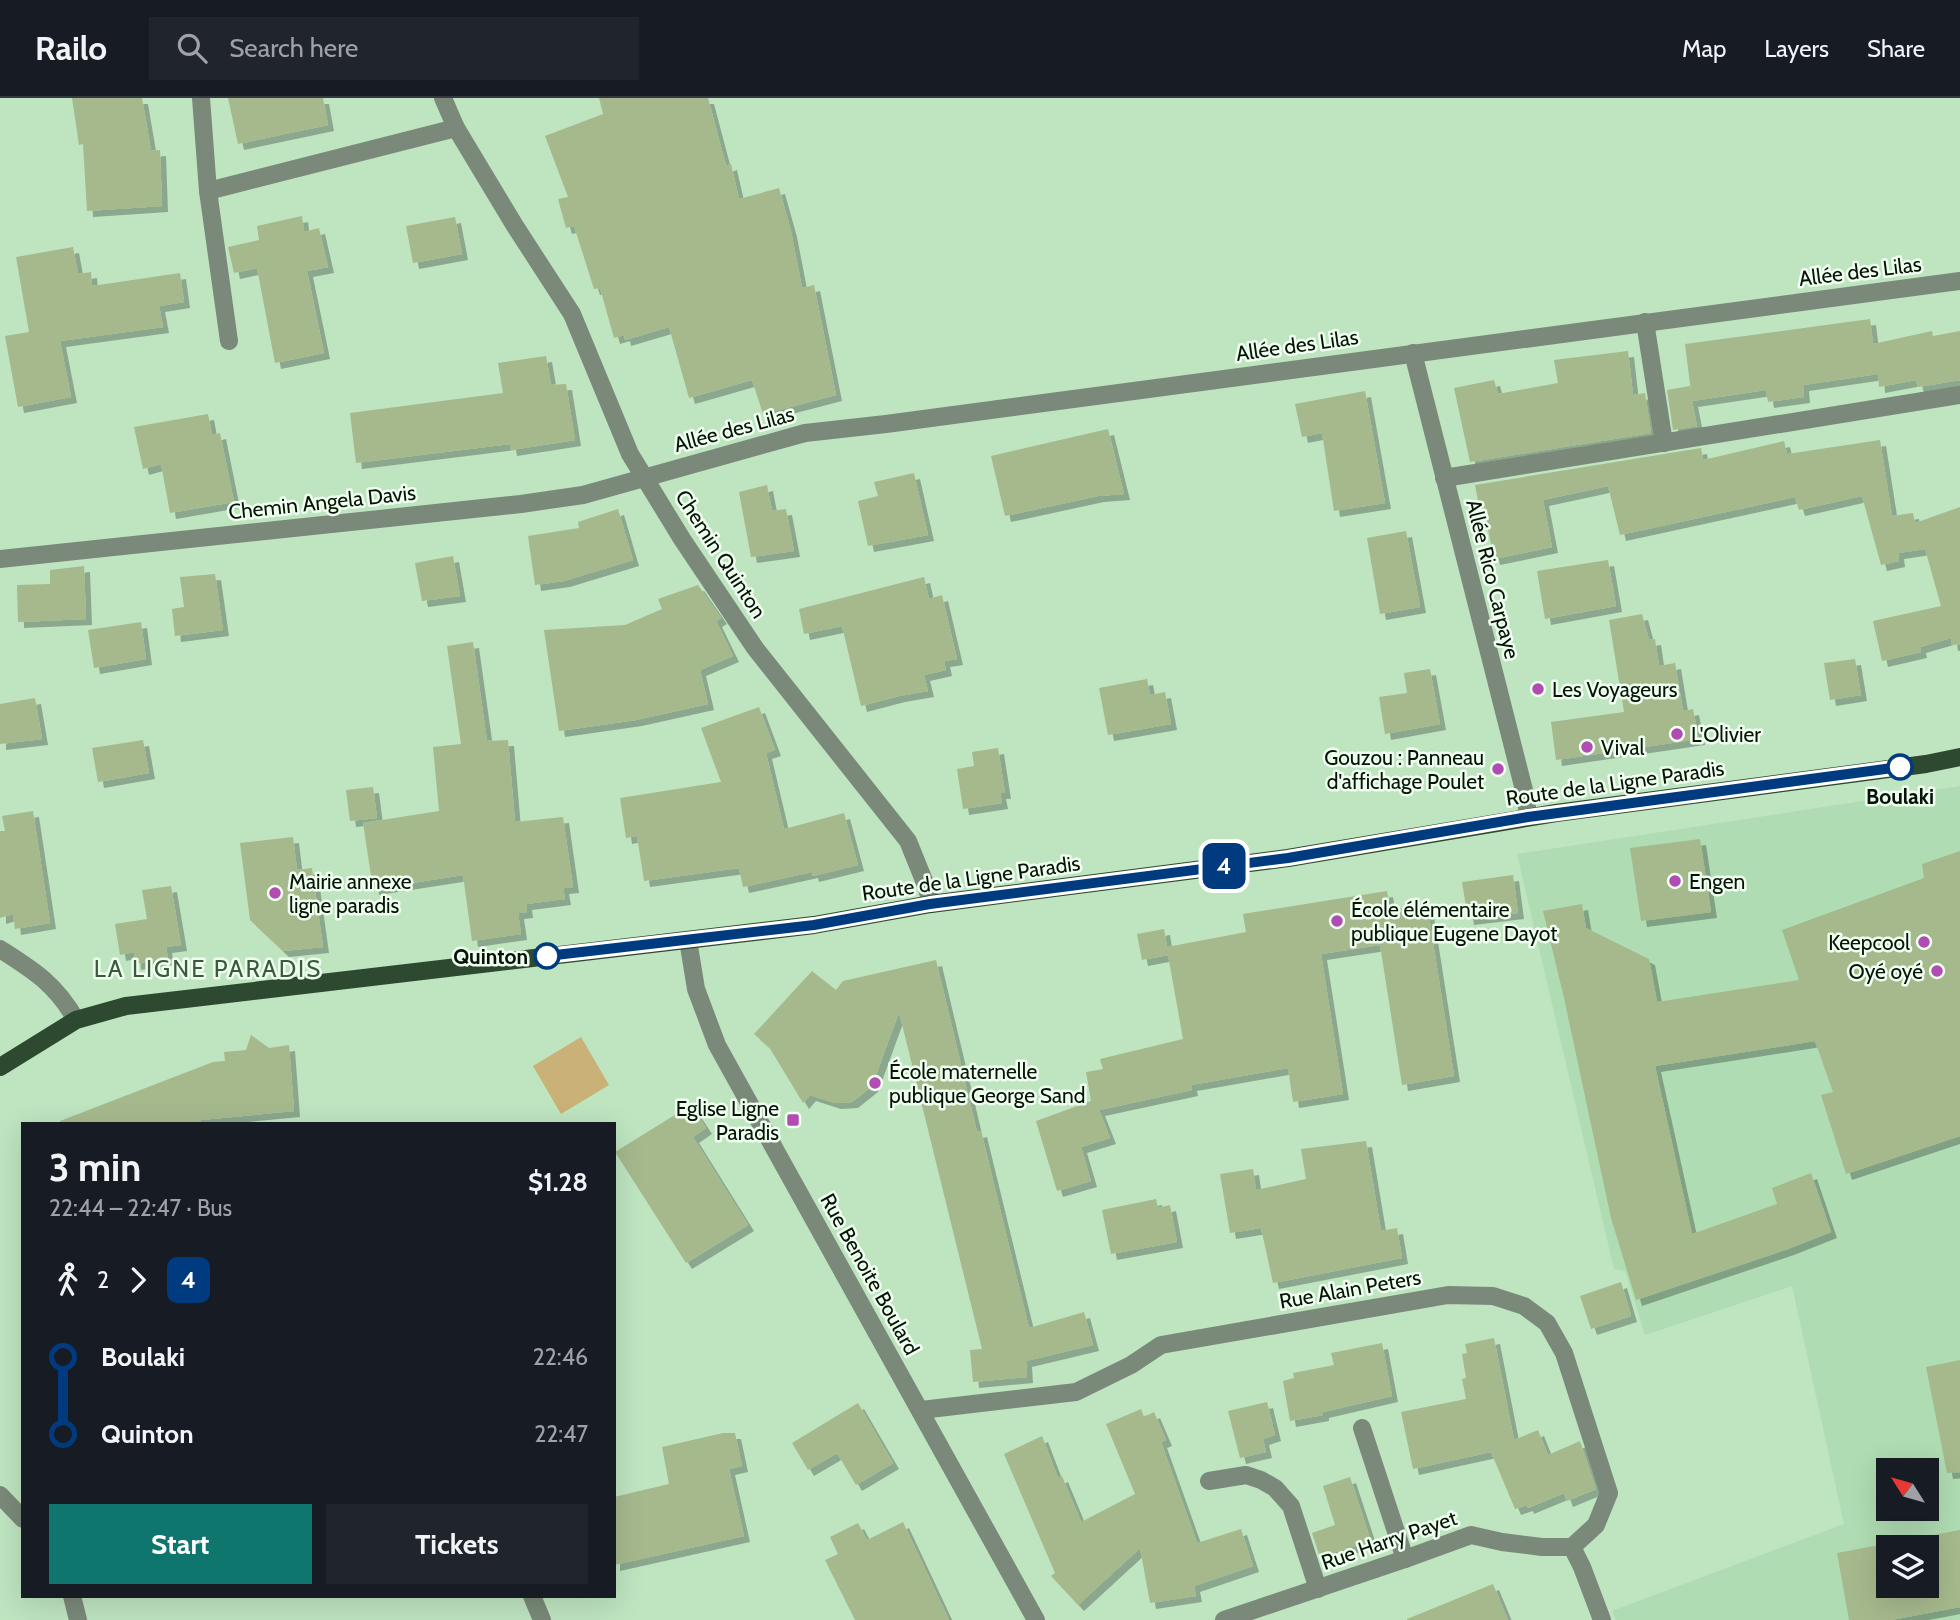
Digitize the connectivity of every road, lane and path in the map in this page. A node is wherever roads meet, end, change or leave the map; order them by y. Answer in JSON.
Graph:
{"nodes":[{"id":1,"x":201,"y":98,"type":"edge"},
{"id":2,"x":443,"y":98,"type":"edge"},
{"id":3,"x":456,"y":128,"type":"junction"},
{"id":4,"x":208,"y":191,"type":"junction"},
{"id":5,"x":1960,"y":281,"type":"edge"},
{"id":6,"x":1645,"y":322,"type":"junction"},
{"id":7,"x":229,"y":341,"type":"dead end"},
{"id":8,"x":1413,"y":353,"type":"junction"},
{"id":9,"x":1960,"y":395,"type":"edge"},
{"id":10,"x":1664,"y":443,"type":"junction"},
{"id":11,"x":646,"y":478,"type":"junction"},
{"id":12,"x":1444,"y":478,"type":"junction"},
{"id":13,"x":0,"y":559,"type":"edge"},
{"id":14,"x":1960,"y":757,"type":"edge"},
{"id":15,"x":1528,"y":817,"type":"junction"},
{"id":16,"x":930,"y":904,"type":"junction"},
{"id":17,"x":688,"y":940,"type":"junction"},
{"id":18,"x":0,"y":949,"type":"edge"},
{"id":19,"x":76,"y":1020,"type":"junction"},
{"id":20,"x":0,"y":1067,"type":"edge"},
{"id":21,"x":921,"y":1410,"type":"junction"},
{"id":22,"x":1362,"y":1428,"type":"dead end"},
{"id":23,"x":1209,"y":1481,"type":"dead end"},
{"id":24,"x":0,"y":1495,"type":"edge"},
{"id":25,"x":21,"y":1517,"type":"edge"},
{"id":26,"x":1572,"y":1547,"type":"junction"},
{"id":27,"x":1405,"y":1559,"type":"junction"},
{"id":28,"x":1318,"y":1589,"type":"junction"},
{"id":29,"x":72,"y":1598,"type":"edge"},
{"id":30,"x":533,"y":1598,"type":"edge"},
{"id":31,"x":78,"y":1620,"type":"edge"},
{"id":32,"x":542,"y":1620,"type":"edge"},
{"id":33,"x":1035,"y":1620,"type":"edge"},
{"id":34,"x":1224,"y":1620,"type":"edge"},
{"id":35,"x":1602,"y":1620,"type":"edge"}],
"edges":[{"from":1,"to":4,"type":"street"},
{"from":2,"to":3,"type":"street","name":"Chemin Quinton"},
{"from":3,"to":4,"type":"street"},
{"from":3,"to":11,"type":"street","name":"Chemin Quinton"},
{"from":4,"to":7,"type":"street"},
{"from":5,"to":6,"type":"street","name":"Allée des Lilas"},
{"from":6,"to":8,"type":"street","name":"Allée des Lilas"},
{"from":6,"to":10,"type":"street"},
{"from":8,"to":11,"type":"street","name":"Allée des Lilas"},
{"from":8,"to":12,"type":"street","name":"Allée Rico Carpaye"},
{"from":9,"to":10,"type":"street"},
{"from":10,"to":12,"type":"street"},
{"from":11,"to":13,"type":"street","name":"Chemin Angela Davis"},
{"from":11,"to":16,"type":"street","name":"Chemin Quinton"},
{"from":12,"to":15,"type":"street","name":"Allée Rico Carpaye"},
{"from":14,"to":15,"type":"main road","name":"Route de la Ligne Paradis"},
{"from":15,"to":16,"type":"main road","name":"Route de la Ligne Paradis"},
{"from":16,"to":17,"type":"main road","name":"Route de la Ligne Paradis"},
{"from":17,"to":19,"type":"main road","name":"Route de la Ligne Paradis"},
{"from":17,"to":21,"type":"street","name":"Rue Benoite Boulard"},
{"from":18,"to":19,"type":"street"},
{"from":19,"to":20,"type":"main road","name":"Route de la Ligne Paradis"},
{"from":21,"to":26,"type":"street","name":"Rue Alain Peters"},
{"from":21,"to":33,"type":"street","name":"Rue Benoite Boulard"},
{"from":22,"to":27,"type":"street"},
{"from":23,"to":28,"type":"street"},
{"from":24,"to":25,"type":"street"},
{"from":26,"to":27,"type":"street","name":"Rue Harry Payet"},
{"from":26,"to":35,"type":"street"},
{"from":27,"to":28,"type":"street","name":"Rue Harry Payet"},
{"from":28,"to":34,"type":"street","name":"Rue Harry Payet"},
{"from":29,"to":31,"type":"street"},
{"from":30,"to":32,"type":"street"}]}
